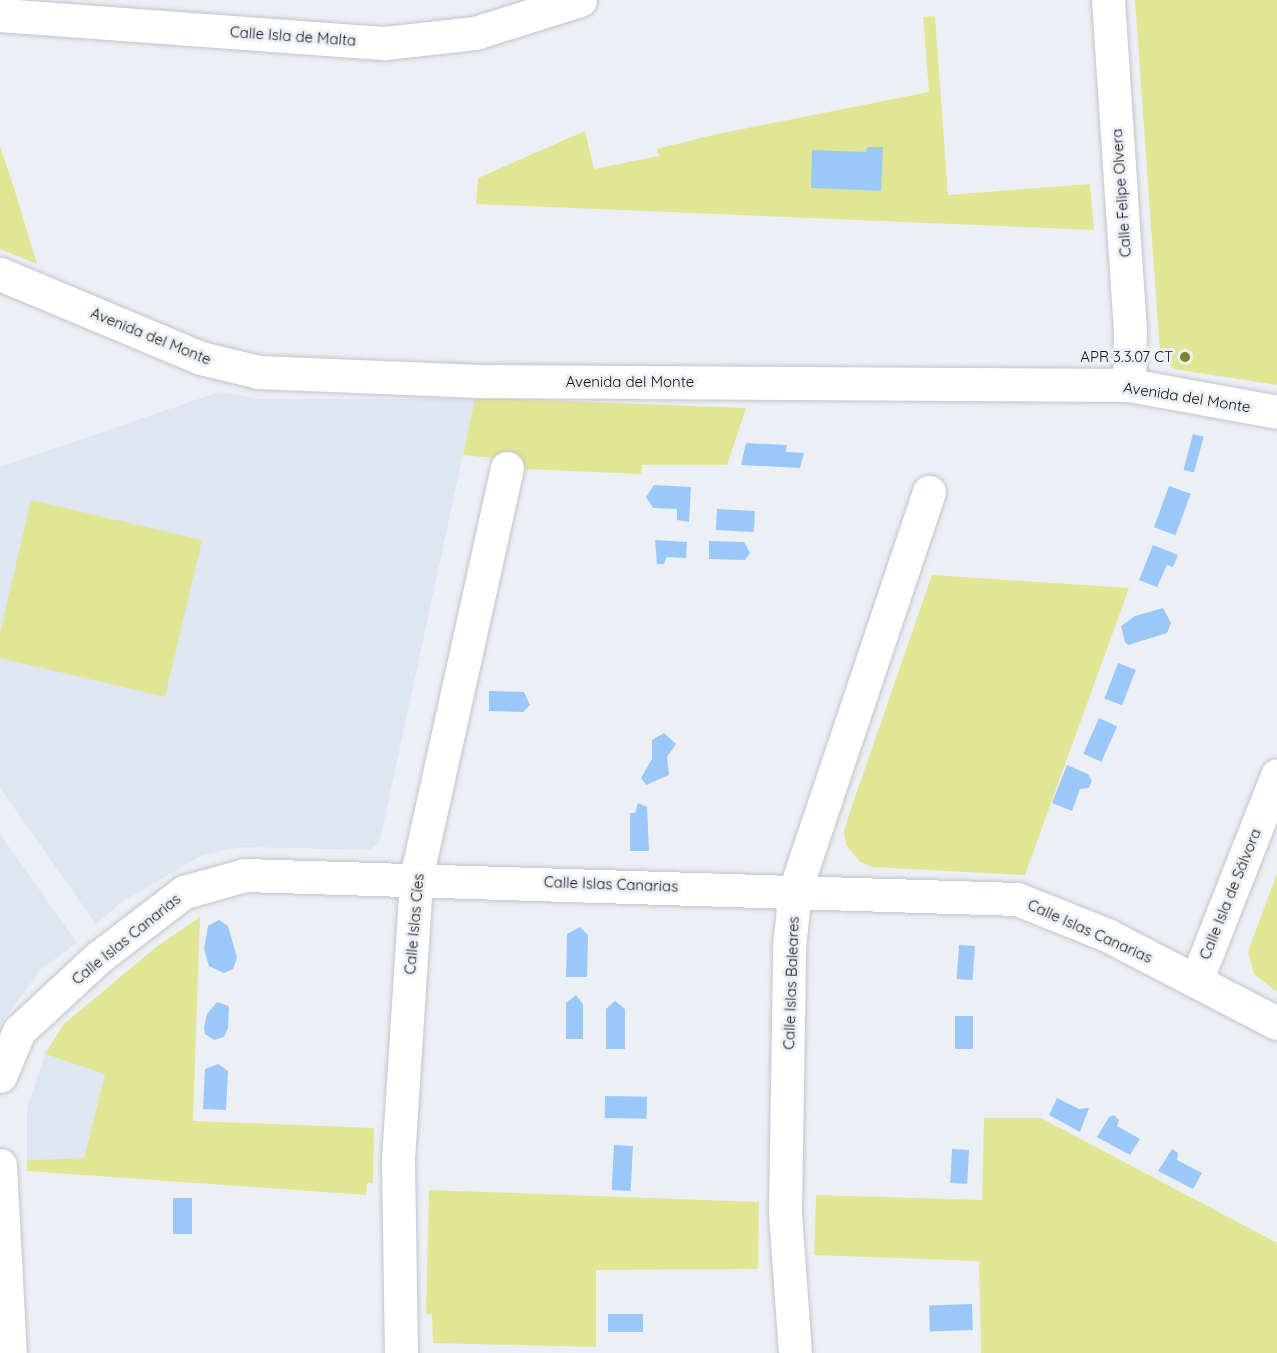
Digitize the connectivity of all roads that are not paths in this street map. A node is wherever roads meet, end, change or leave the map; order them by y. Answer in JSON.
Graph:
{"nodes":[{"id":1,"x":580,"y":0,"type":"edge"},
{"id":2,"x":1108,"y":0,"type":"edge"},
{"id":3,"x":0,"y":15,"type":"edge"},
{"id":4,"x":0,"y":274,"type":"edge"},
{"id":5,"x":1129,"y":385,"type":"junction"},
{"id":6,"x":1277,"y":412,"type":"edge"},
{"id":7,"x":507,"y":468,"type":"dead end"},
{"id":8,"x":929,"y":492,"type":"dead end"},
{"id":9,"x":1277,"y":775,"type":"edge"},
{"id":10,"x":416,"y":878,"type":"junction"},
{"id":11,"x":795,"y":890,"type":"junction"},
{"id":12,"x":1196,"y":981,"type":"junction"},
{"id":13,"x":1277,"y":1023,"type":"edge"},
{"id":14,"x":0,"y":1076,"type":"edge"},
{"id":15,"x":0,"y":1165,"type":"edge"},
{"id":16,"x":10,"y":1353,"type":"edge"},
{"id":17,"x":401,"y":1353,"type":"edge"},
{"id":18,"x":795,"y":1353,"type":"edge"}],
"edges":[{"from":1,"to":3,"type":"street","name":"Calle Isla de Malta"},
{"from":2,"to":5,"type":"street","name":"Calle Felipe Olvera"},
{"from":4,"to":5,"type":"street","name":"Avenida del Monte"},
{"from":5,"to":6,"type":"street","name":"Avenida del Monte"},
{"from":7,"to":10,"type":"street","name":"Calle Islas Cíes"},
{"from":8,"to":11,"type":"street","name":"Calle Islas Baleares"},
{"from":9,"to":12,"type":"street","name":"Calle Isla de Sálvora"},
{"from":10,"to":11,"type":"street","name":"Calle Islas Canarias"},
{"from":10,"to":14,"type":"street","name":"Calle Islas Canarias"},
{"from":10,"to":17,"type":"street","name":"Calle Islas Cíes"},
{"from":11,"to":12,"type":"street","name":"Calle Islas Canarias"},
{"from":11,"to":18,"type":"street","name":"Calle Islas Baleares"},
{"from":12,"to":13,"type":"street","name":"Calle Islas Canarias"},
{"from":15,"to":16,"type":"street"}]}
